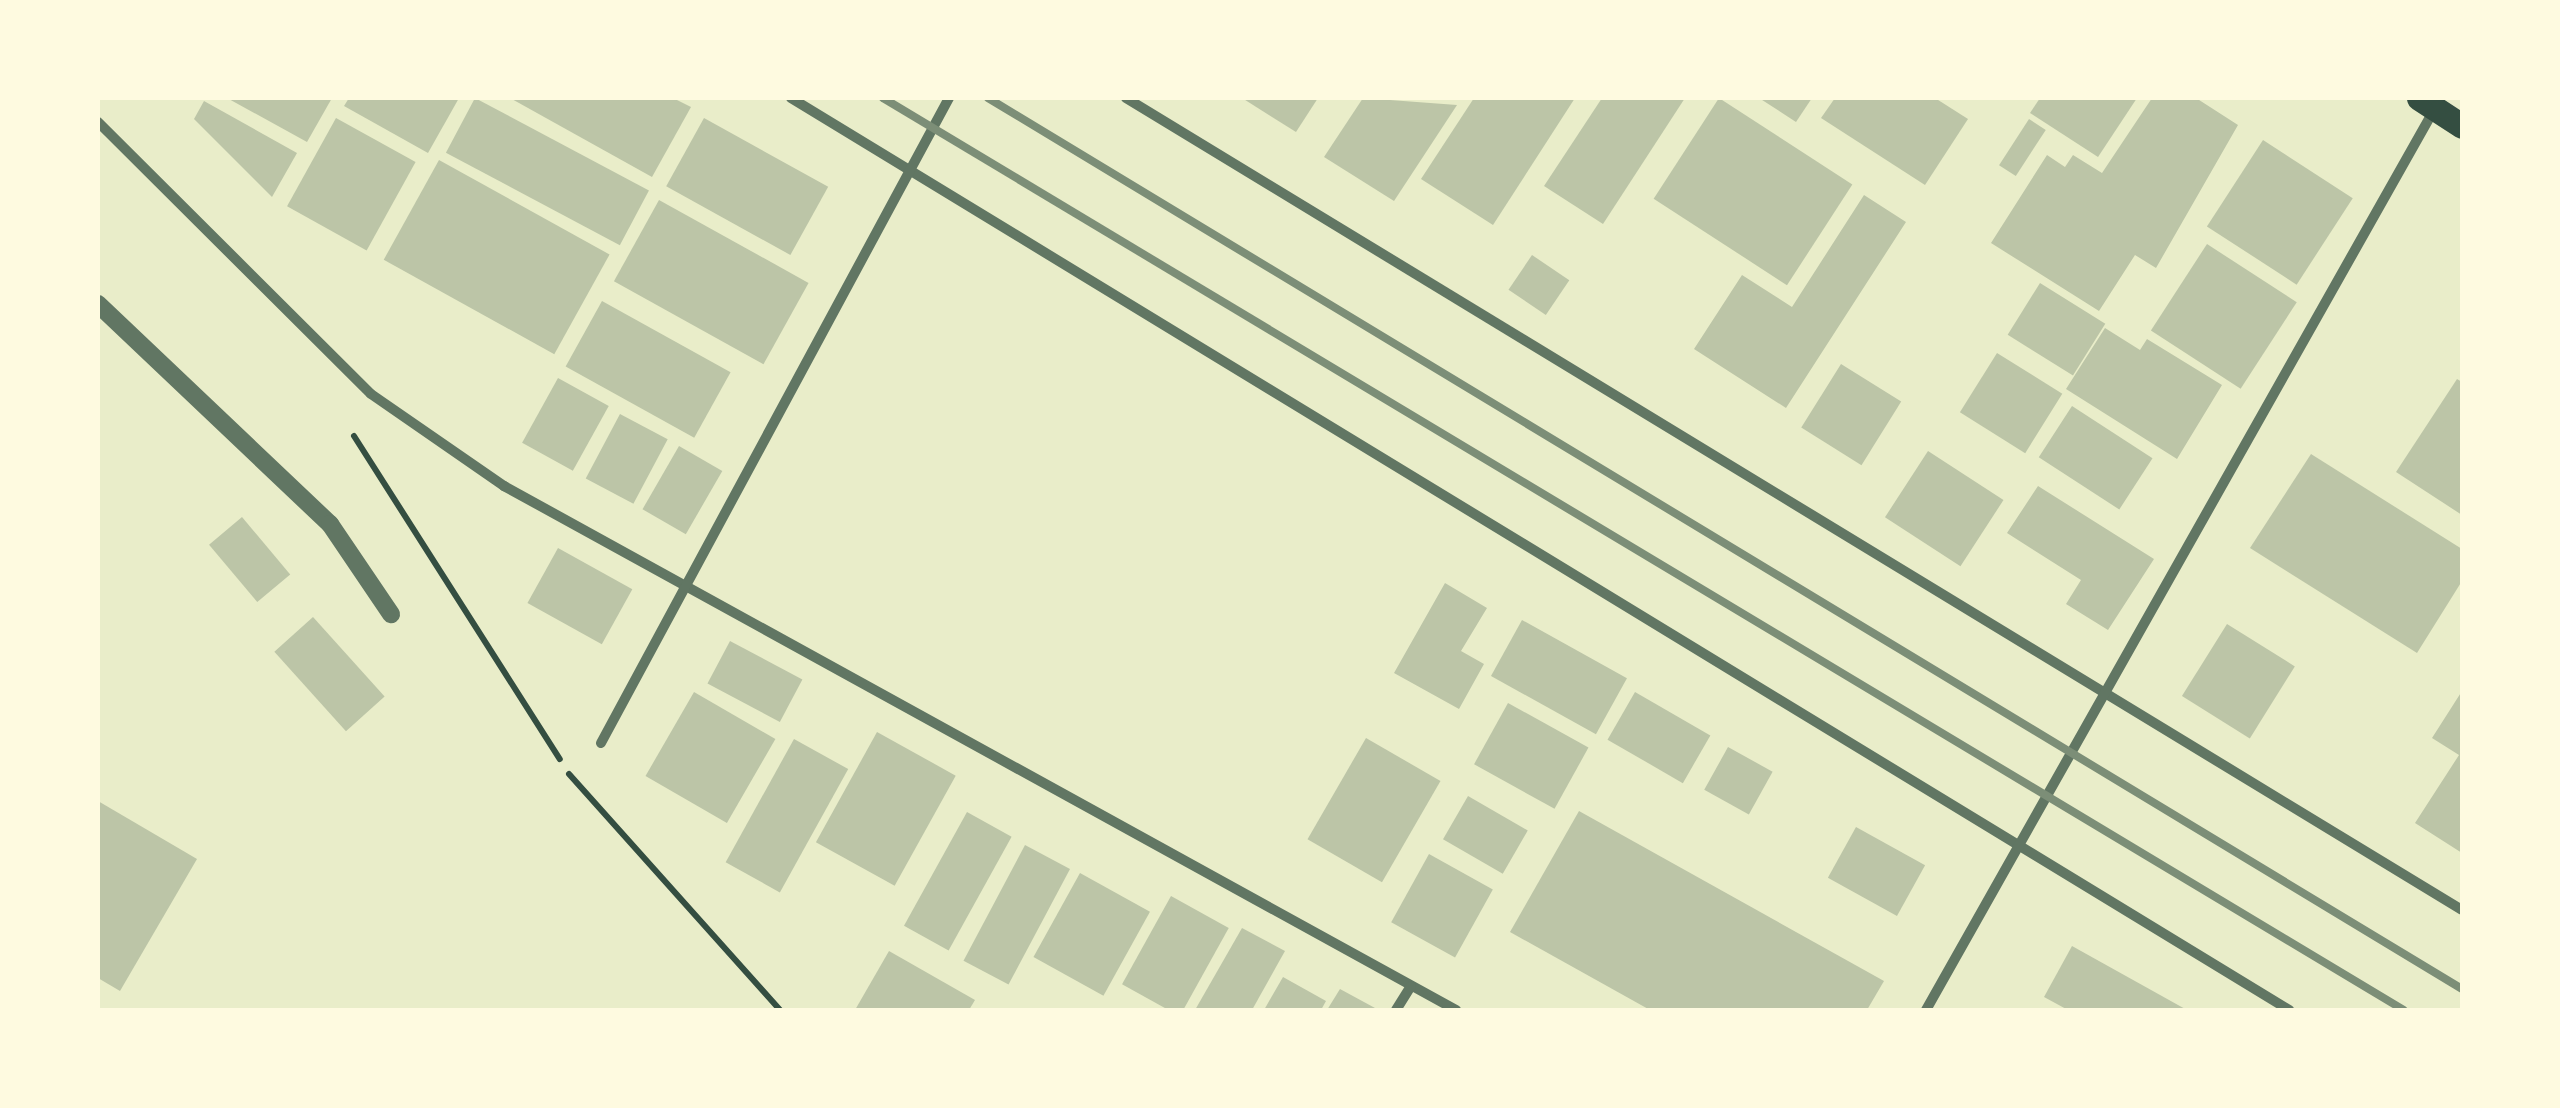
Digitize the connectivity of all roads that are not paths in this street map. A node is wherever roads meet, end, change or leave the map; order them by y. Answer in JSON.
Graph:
{"nodes":[{"id":1,"x":791,"y":98,"type":"edge"},
{"id":2,"x":949,"y":98,"type":"edge"},
{"id":3,"x":1126,"y":98,"type":"edge"},
{"id":4,"x":2432,"y":101,"type":"edge"},
{"id":5,"x":98,"y":122,"type":"edge"},
{"id":6,"x":2462,"y":126,"type":"edge"},
{"id":7,"x":908,"y":167,"type":"junction"},
{"id":8,"x":98,"y":304,"type":"edge"},
{"id":9,"x":684,"y":586,"type":"junction"},
{"id":10,"x":392,"y":614,"type":"dead end"},
{"id":11,"x":2103,"y":687,"type":"junction"},
{"id":12,"x":600,"y":743,"type":"dead end"},
{"id":13,"x":2018,"y":841,"type":"junction"},
{"id":14,"x":2462,"y":910,"type":"edge"},
{"id":15,"x":1410,"y":986,"type":"junction"},
{"id":16,"x":1396,"y":1010,"type":"edge"},
{"id":17,"x":1456,"y":1010,"type":"edge"},
{"id":18,"x":1926,"y":1010,"type":"edge"},
{"id":19,"x":2289,"y":1010,"type":"edge"}],
"edges":[{"from":1,"to":7,"type":"street"},
{"from":2,"to":7,"type":"street"},
{"from":3,"to":11,"type":"street"},
{"from":4,"to":6,"type":"main road"},
{"from":4,"to":11,"type":"street"},
{"from":5,"to":9,"type":"street"},
{"from":7,"to":9,"type":"street"},
{"from":7,"to":13,"type":"street"},
{"from":8,"to":10,"type":"street"},
{"from":9,"to":12,"type":"street"},
{"from":9,"to":15,"type":"street"},
{"from":11,"to":13,"type":"street"},
{"from":11,"to":14,"type":"street"},
{"from":13,"to":18,"type":"street"},
{"from":13,"to":19,"type":"street"},
{"from":15,"to":16,"type":"street"},
{"from":15,"to":17,"type":"street"}]}
